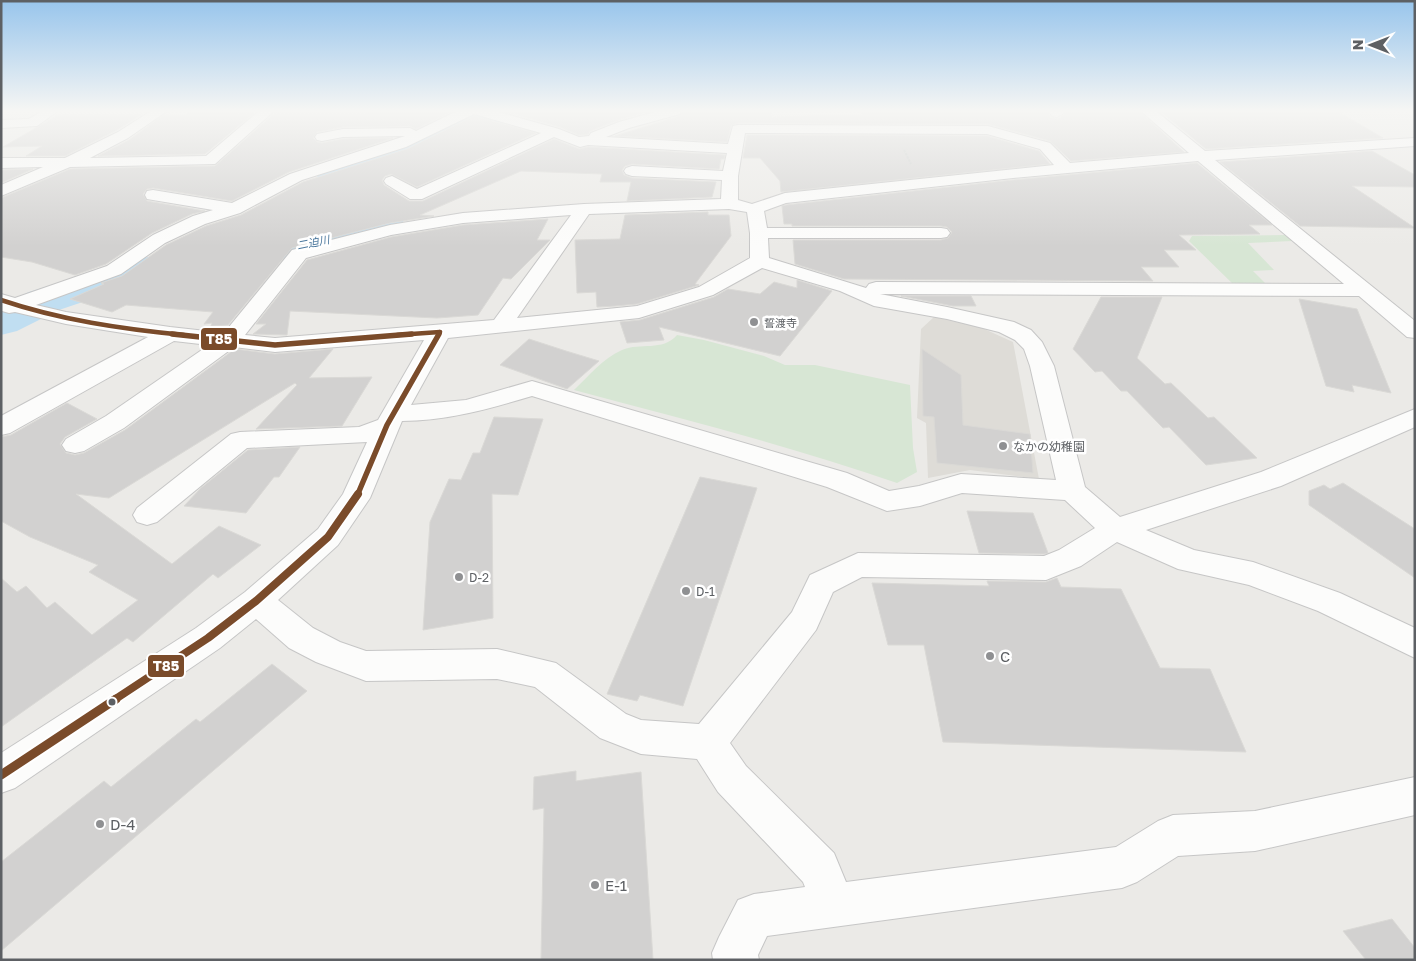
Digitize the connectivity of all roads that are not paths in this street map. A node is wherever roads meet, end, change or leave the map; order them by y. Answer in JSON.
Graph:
{"nodes":[{"id":1,"x":80,"y":156,"type":"edge"},
{"id":2,"x":216,"y":156,"type":"edge"},
{"id":3,"x":363,"y":156,"type":"edge"},
{"id":4,"x":502,"y":156,"type":"edge"},
{"id":5,"x":734,"y":156,"type":"edge"},
{"id":6,"x":1054,"y":156,"type":"edge"},
{"id":7,"x":1203,"y":156,"type":"joint"},
{"id":8,"x":67,"y":162,"type":"junction"},
{"id":9,"x":1,"y":163,"type":"edge"},
{"id":10,"x":1066,"y":168,"type":"junction"},
{"id":11,"x":632,"y":171,"type":"dead end"},
{"id":12,"x":730,"y":176,"type":"junction"},
{"id":13,"x":392,"y":181,"type":"dead end"},
{"id":14,"x":217,"y":190,"type":"dead end"},
{"id":15,"x":1,"y":191,"type":"edge"},
{"id":16,"x":153,"y":195,"type":"dead end"},
{"id":17,"x":194,"y":202,"type":"junction"},
{"id":18,"x":729,"y":204,"type":"junction"},
{"id":19,"x":234,"y":208,"type":"junction"},
{"id":20,"x":584,"y":209,"type":"junction"},
{"id":21,"x":755,"y":209,"type":"junction"},
{"id":22,"x":941,"y":233,"type":"dead end"},
{"id":23,"x":759,"y":234,"type":"junction"},
{"id":24,"x":760,"y":261,"type":"junction"},
{"id":25,"x":847,"y":287,"type":"junction"},
{"id":26,"x":1362,"y":290,"type":"junction"},
{"id":27,"x":14,"y":306,"type":"edge"},
{"id":28,"x":502,"y":324,"type":"junction"},
{"id":29,"x":440,"y":332,"type":"junction"},
{"id":30,"x":1415,"y":332,"type":"edge"},
{"id":31,"x":170,"y":334,"type":"junction"},
{"id":32,"x":230,"y":340,"type":"junction"},
{"id":33,"x":1415,"y":417,"type":"edge"},
{"id":34,"x":391,"y":419,"type":"junction"},
{"id":35,"x":1,"y":426,"type":"edge"},
{"id":36,"x":75,"y":445,"type":"dead end"},
{"id":37,"x":1072,"y":491,"type":"junction"},
{"id":38,"x":147,"y":515,"type":"dead end"},
{"id":39,"x":1115,"y":529,"type":"junction"},
{"id":40,"x":256,"y":601,"type":"junction"},
{"id":41,"x":1415,"y":644,"type":"edge"},
{"id":42,"x":708,"y":742,"type":"junction"},
{"id":43,"x":3,"y":769,"type":"edge"},
{"id":44,"x":1415,"y":796,"type":"edge"},
{"id":45,"x":833,"y":904,"type":"junction"},
{"id":46,"x":736,"y":960,"type":"edge"}],
"edges":[{"from":1,"to":8,"type":"street"},
{"from":2,"to":8,"type":"street"},
{"from":3,"to":19,"type":"street"},
{"from":4,"to":13,"type":"street"},
{"from":5,"to":12,"type":"street"},
{"from":6,"to":10,"type":"street"},
{"from":7,"to":10,"type":"street"},
{"from":7,"to":26,"type":"street"},
{"from":8,"to":9,"type":"street"},
{"from":8,"to":15,"type":"street"},
{"from":10,"to":21,"type":"street"},
{"from":11,"to":12,"type":"street"},
{"from":12,"to":18,"type":"street"},
{"from":14,"to":17,"type":"street"},
{"from":16,"to":17,"type":"street"},
{"from":17,"to":19,"type":"street"},
{"from":18,"to":20,"type":"street"},
{"from":18,"to":21,"type":"street"},
{"from":19,"to":27,"type":"street"},
{"from":20,"to":28,"type":"street"},
{"from":20,"to":32,"type":"street"},
{"from":21,"to":23,"type":"street"},
{"from":22,"to":23,"type":"street"},
{"from":23,"to":24,"type":"street"},
{"from":24,"to":25,"type":"street"},
{"from":24,"to":28,"type":"street"},
{"from":25,"to":26,"type":"street"},
{"from":25,"to":37,"type":"street"},
{"from":26,"to":30,"type":"street"},
{"from":27,"to":31,"type":"street"},
{"from":28,"to":29,"type":"street"},
{"from":29,"to":32,"type":"street"},
{"from":29,"to":34,"type":"street"},
{"from":31,"to":32,"type":"street"},
{"from":31,"to":35,"type":"street"},
{"from":32,"to":36,"type":"street"},
{"from":33,"to":39,"type":"street"},
{"from":34,"to":37,"type":"street"},
{"from":34,"to":38,"type":"street"},
{"from":34,"to":40,"type":"street"},
{"from":37,"to":39,"type":"street"},
{"from":39,"to":41,"type":"street"},
{"from":39,"to":42,"type":"street"},
{"from":40,"to":42,"type":"street"},
{"from":40,"to":43,"type":"street"},
{"from":42,"to":45,"type":"street"},
{"from":44,"to":45,"type":"street"},
{"from":45,"to":46,"type":"street"}]}
